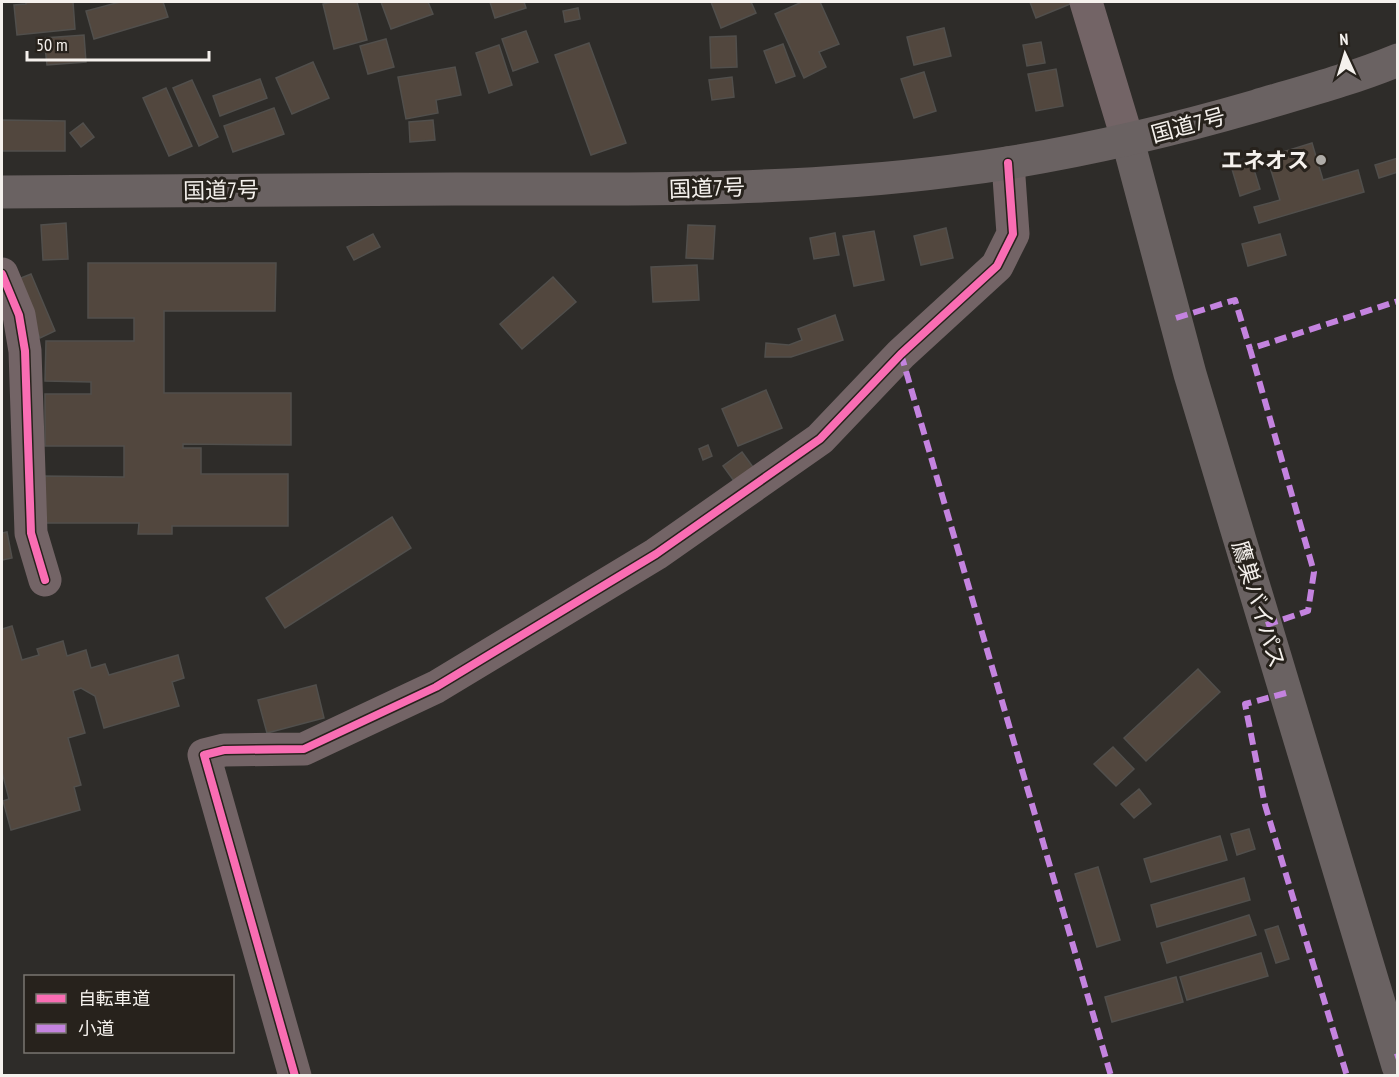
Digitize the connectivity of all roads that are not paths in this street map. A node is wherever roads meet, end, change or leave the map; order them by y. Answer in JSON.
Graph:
{"nodes":[{"id":1,"x":1086,"y":2,"type":"edge"},
{"id":2,"x":1398,"y":60,"type":"edge"},
{"id":3,"x":1128,"y":141,"type":"junction"},
{"id":4,"x":1008,"y":163,"type":"junction"},
{"id":5,"x":2,"y":192,"type":"edge"},
{"id":6,"x":2,"y":274,"type":"edge"},
{"id":7,"x":45,"y":580,"type":"dead end"},
{"id":8,"x":1398,"y":1066,"type":"edge"},
{"id":9,"x":295,"y":1076,"type":"edge"}],
"edges":[{"from":1,"to":3,"type":"street"},
{"from":2,"to":3,"type":"highway","name":"国道7号"},
{"from":3,"to":4,"type":"highway","name":"国道7号"},
{"from":3,"to":8,"type":"highway","name":"鷹巣バイパス"},
{"from":4,"to":5,"type":"highway","name":"国道7号"},
{"from":4,"to":9,"type":"street"},
{"from":6,"to":7,"type":"street"}]}
